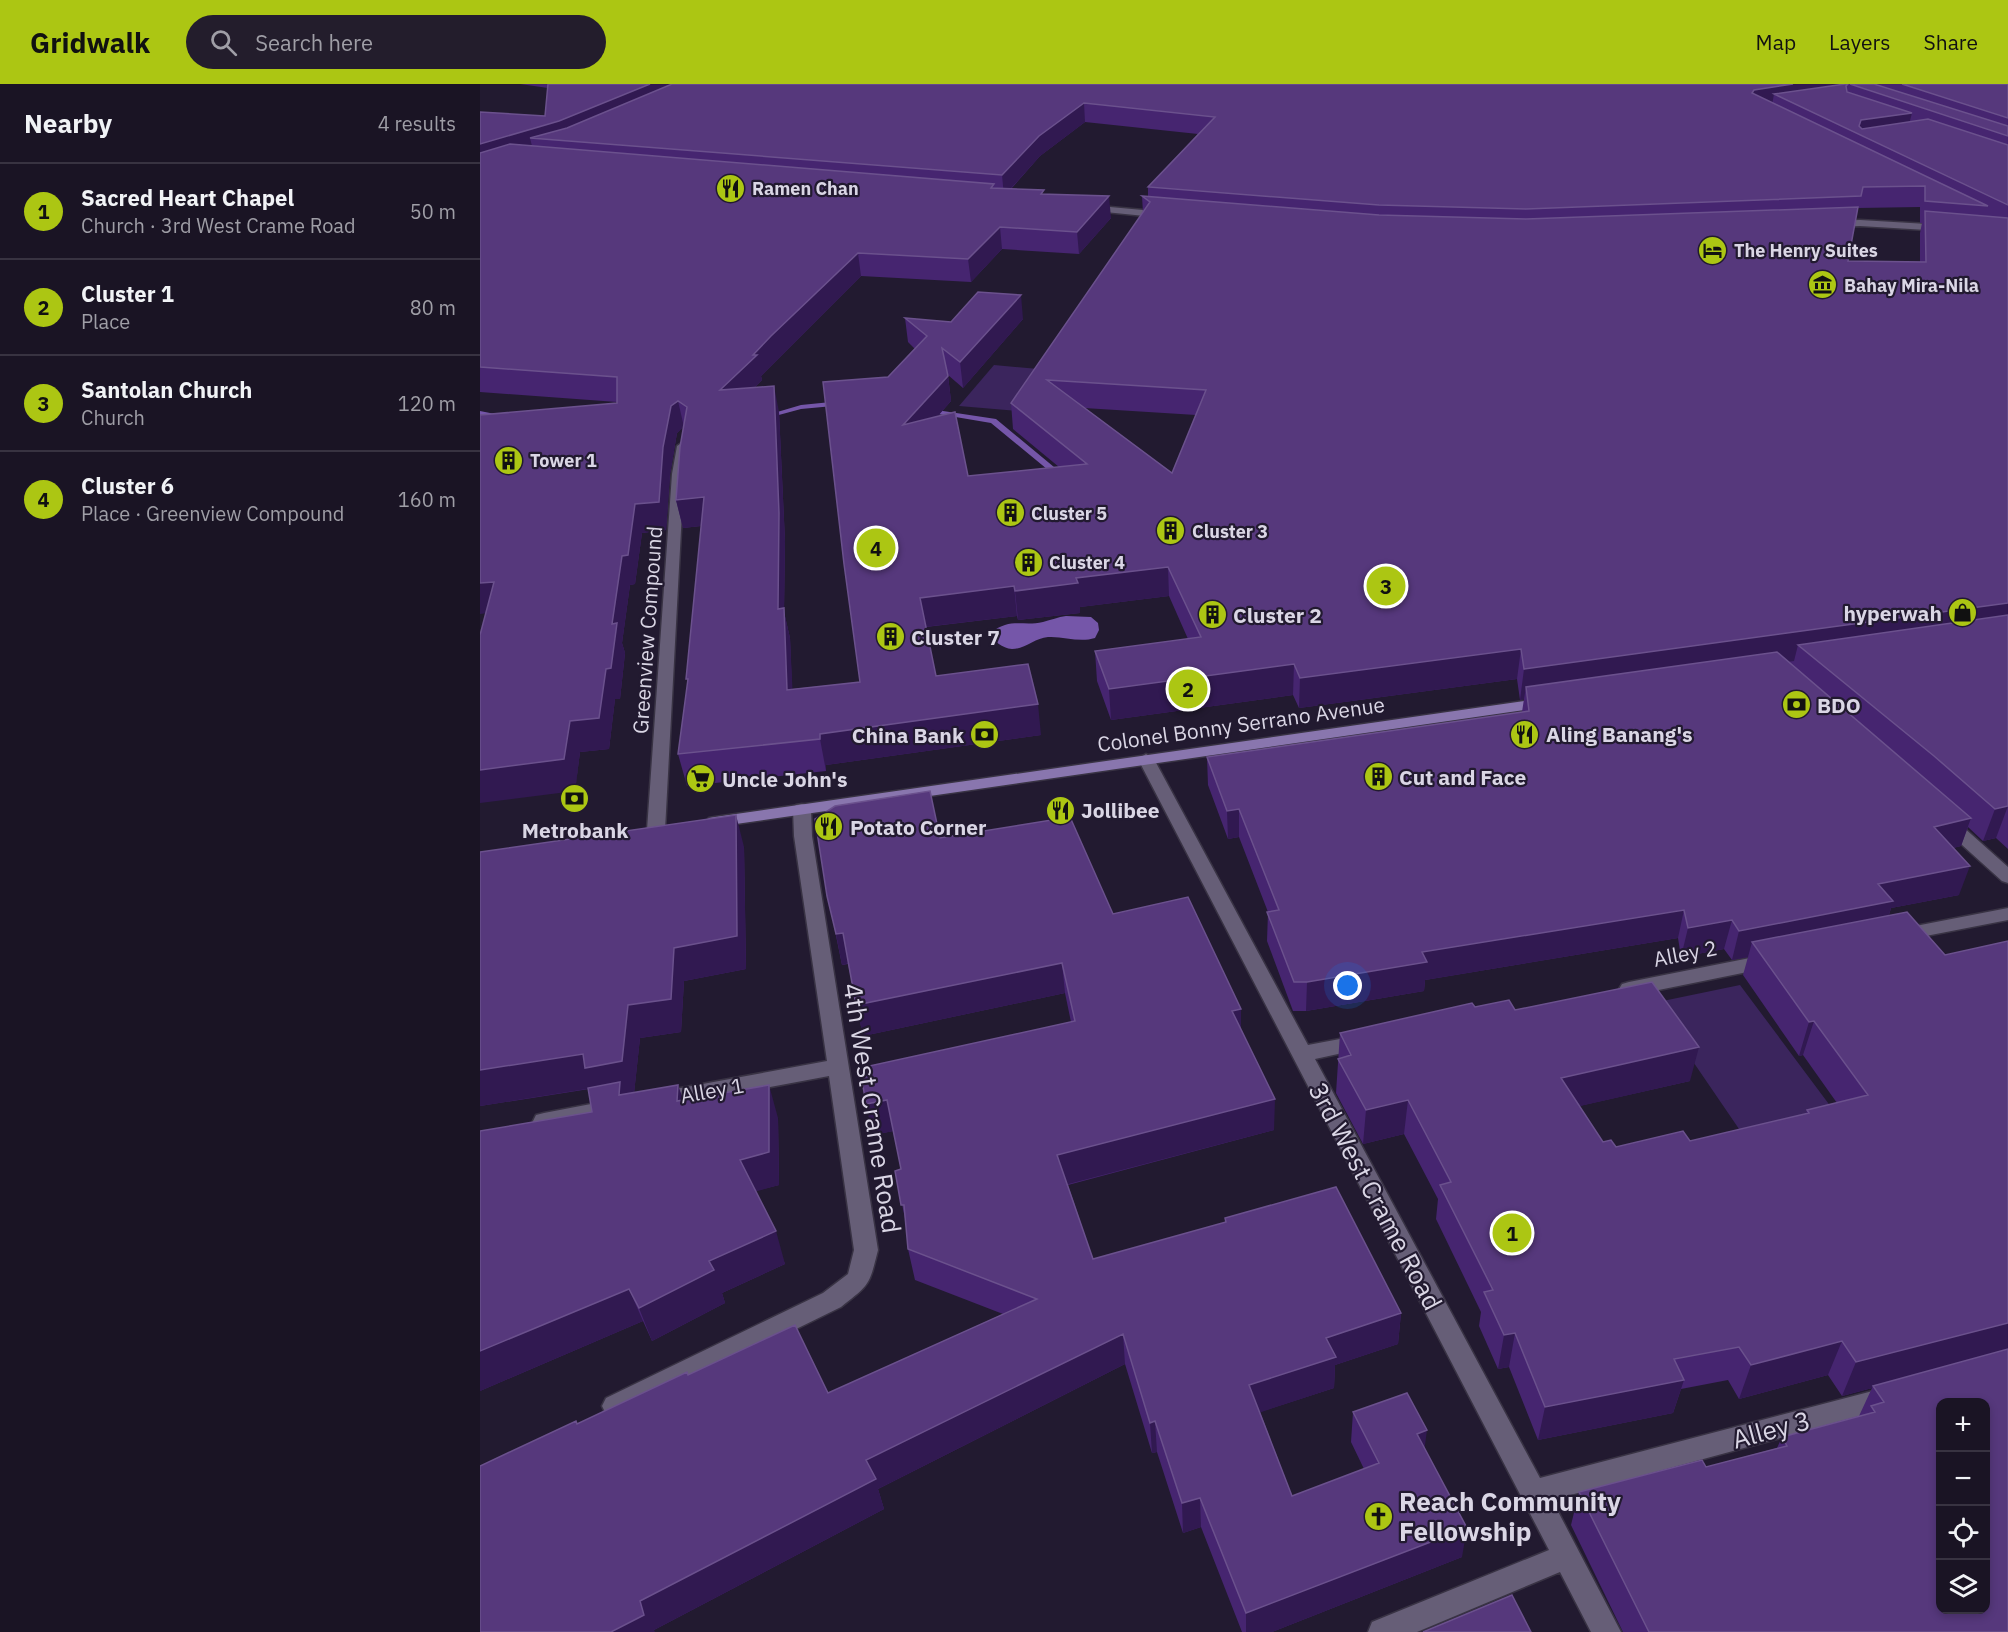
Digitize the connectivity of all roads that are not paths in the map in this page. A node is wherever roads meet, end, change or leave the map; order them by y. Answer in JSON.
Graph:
{"nodes":[{"id":1,"x":1080,"y":207,"type":"edge"},
{"id":2,"x":1181,"y":216,"type":"edge"},
{"id":3,"x":1817,"y":224,"type":"edge"},
{"id":4,"x":1958,"y":230,"type":"edge"},
{"id":5,"x":685,"y":433,"type":"edge"},
{"id":6,"x":1561,"y":701,"type":"edge"},
{"id":7,"x":1146,"y":759,"type":"junction"},
{"id":8,"x":1932,"y":807,"type":"edge"},
{"id":9,"x":802,"y":809,"type":"junction"},
{"id":10,"x":702,"y":824,"type":"edge"},
{"id":11,"x":656,"y":830,"type":"edge"},
{"id":12,"x":2008,"y":877,"type":"edge"},
{"id":13,"x":2008,"y":914,"type":"edge"},
{"id":14,"x":1881,"y":939,"type":"edge"},
{"id":15,"x":1788,"y":957,"type":"edge"},
{"id":16,"x":1614,"y":992,"type":"edge"},
{"id":17,"x":1382,"y":1038,"type":"edge"},
{"id":18,"x":1301,"y":1054,"type":"junction"},
{"id":19,"x":837,"y":1067,"type":"junction"},
{"id":20,"x":522,"y":1125,"type":"edge"},
{"id":21,"x":1915,"y":1390,"type":"edge"},
{"id":22,"x":595,"y":1416,"type":"edge"},
{"id":23,"x":1533,"y":1493,"type":"junction"},
{"id":24,"x":1567,"y":1556,"type":"junction"},
{"id":25,"x":1382,"y":1632,"type":"edge"},
{"id":26,"x":1607,"y":1632,"type":"edge"}],
"edges":[{"from":1,"to":2,"type":"street"},
{"from":3,"to":4,"type":"street"},
{"from":5,"to":11,"type":"street","name":"Greenview Compound"},
{"from":6,"to":7,"type":"main road","name":"Colonel Bonny Serrano Avenue"},
{"from":7,"to":9,"type":"main road","name":"Colonel Bonny Serrano Avenue"},
{"from":7,"to":18,"type":"street","name":"3rd West Crame Road"},
{"from":8,"to":12,"type":"street"},
{"from":9,"to":10,"type":"main road","name":"Colonel Bonny Serrano Avenue"},
{"from":9,"to":19,"type":"street","name":"4th West Crame Road"},
{"from":13,"to":14,"type":"street"},
{"from":15,"to":16,"type":"street","name":"Alley 2"},
{"from":17,"to":18,"type":"street"},
{"from":18,"to":23,"type":"street","name":"3rd West Crame Road"},
{"from":19,"to":20,"type":"street","name":"Alley 1"},
{"from":19,"to":22,"type":"street","name":"4th West Crame Road"},
{"from":21,"to":23,"type":"street","name":"Alley 3"},
{"from":23,"to":24,"type":"street","name":"3rd West Crame Road"},
{"from":24,"to":25,"type":"street"},
{"from":24,"to":26,"type":"street","name":"3rd West Crame Road"}]}
